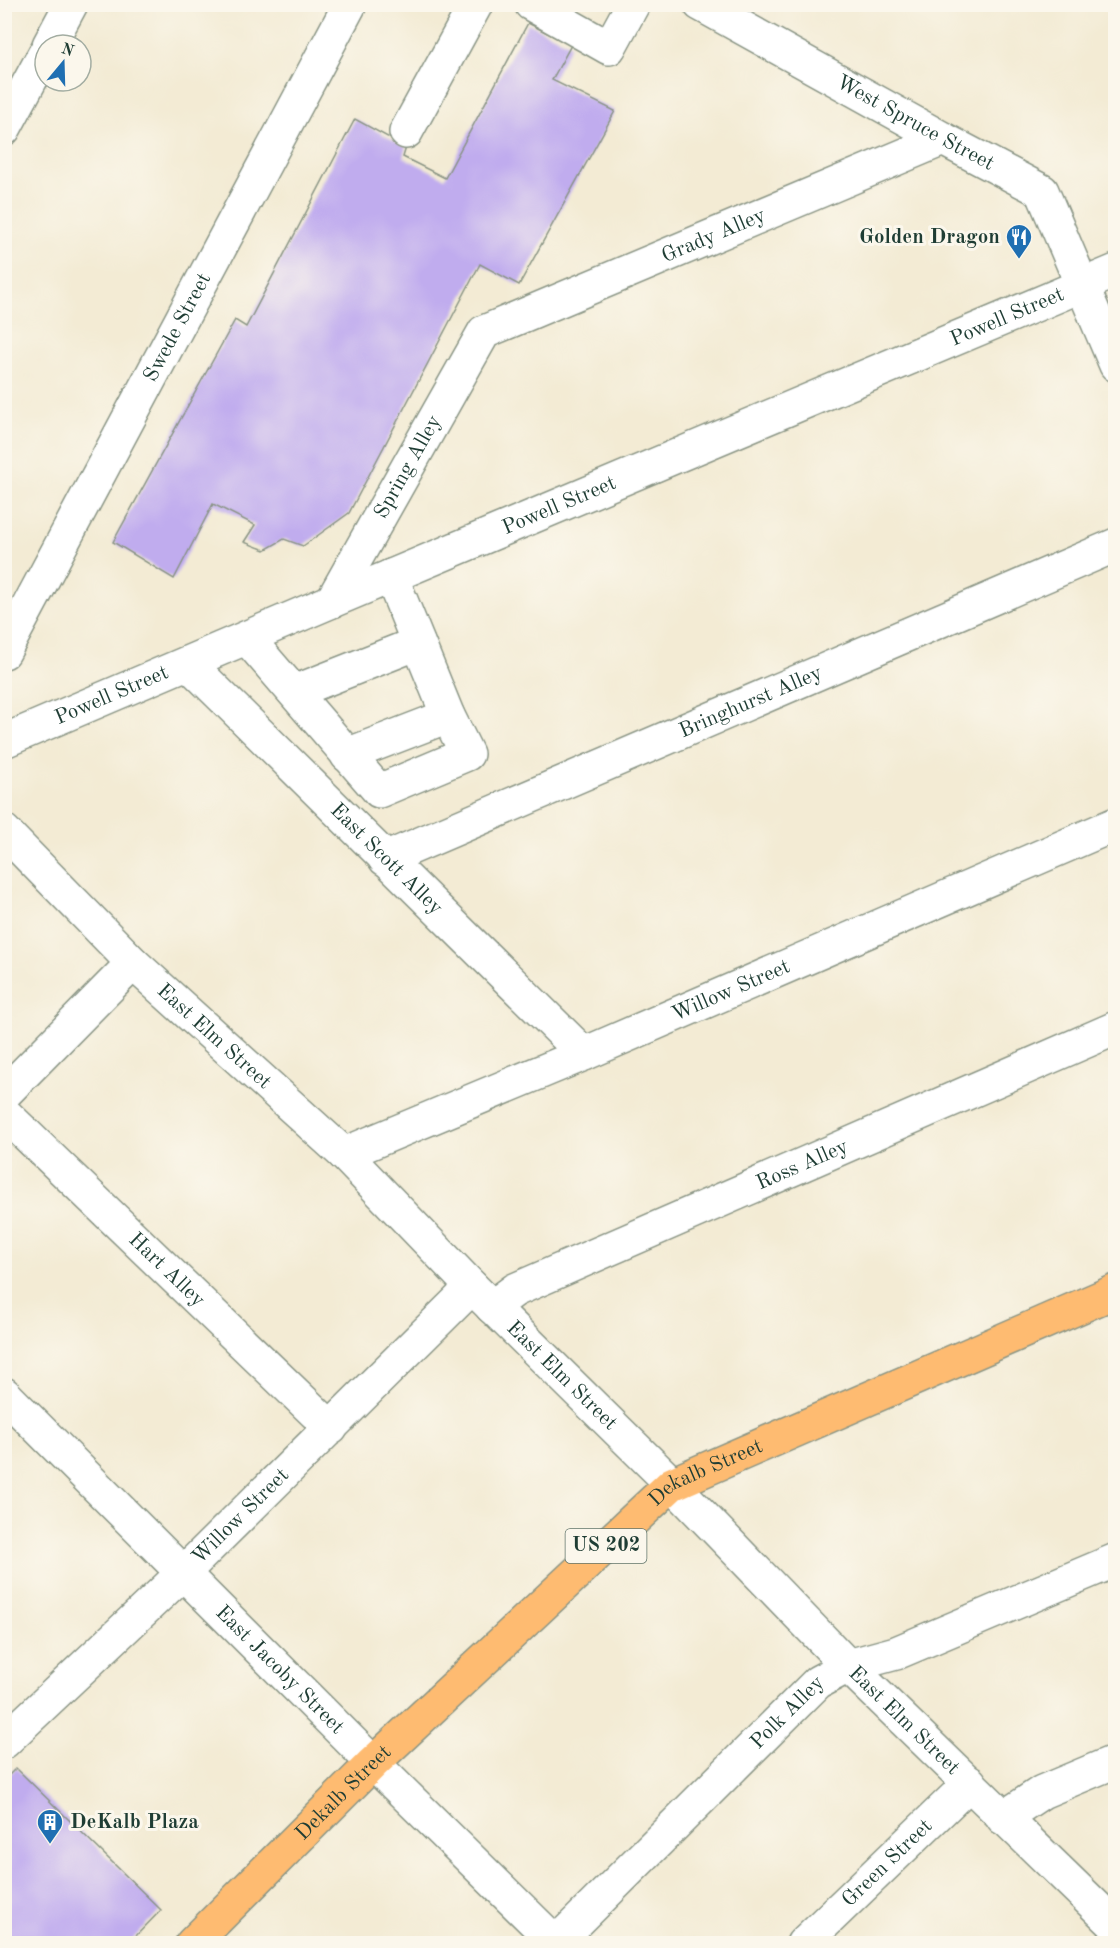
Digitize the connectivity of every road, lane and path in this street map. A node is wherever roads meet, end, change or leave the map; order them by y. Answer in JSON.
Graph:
{"nodes":[{"id":1,"x":71,"y":4,"type":"edge"},
{"id":2,"x":350,"y":4,"type":"edge"},
{"id":3,"x":476,"y":4,"type":"edge"},
{"id":4,"x":531,"y":4,"type":"edge"},
{"id":5,"x":633,"y":4,"type":"edge"},
{"id":6,"x":700,"y":4,"type":"edge"},
{"id":7,"x":56,"y":33,"type":"edge"},
{"id":8,"x":33,"y":75,"type":"edge"},
{"id":9,"x":4,"y":129,"type":"edge"},
{"id":10,"x":406,"y":132,"type":"dead end"},
{"id":11,"x":943,"y":139,"type":"junction"},
{"id":12,"x":1116,"y":271,"type":"edge"},
{"id":13,"x":1082,"y":285,"type":"junction"},
{"id":14,"x":484,"y":332,"type":"joint"},
{"id":15,"x":1116,"y":365,"type":"edge"},
{"id":16,"x":1116,"y":545,"type":"edge"},
{"id":17,"x":391,"y":576,"type":"junction"},
{"id":18,"x":332,"y":601,"type":"junction"},
{"id":19,"x":247,"y":638,"type":"junction"},
{"id":20,"x":418,"y":644,"type":"junction"},
{"id":21,"x":4,"y":652,"type":"edge"},
{"id":22,"x":188,"y":663,"type":"junction"},
{"id":23,"x":294,"y":692,"type":"junction"},
{"id":24,"x":448,"y":716,"type":"junction"},
{"id":25,"x":4,"y":741,"type":"edge"},
{"id":26,"x":347,"y":755,"type":"junction"},
{"id":27,"x":1116,"y":824,"type":"edge"},
{"id":28,"x":4,"y":831,"type":"edge"},
{"id":29,"x":385,"y":859,"type":"junction"},
{"id":30,"x":133,"y":963,"type":"junction"},
{"id":31,"x":1116,"y":1028,"type":"edge"},
{"id":32,"x":584,"y":1054,"type":"junction"},
{"id":33,"x":4,"y":1094,"type":"edge"},
{"id":34,"x":4,"y":1113,"type":"edge"},
{"id":35,"x":344,"y":1154,"type":"junction"},
{"id":36,"x":1116,"y":1291,"type":"edge"},
{"id":37,"x":482,"y":1297,"type":"junction"},
{"id":38,"x":4,"y":1394,"type":"edge"},
{"id":39,"x":331,"y":1428,"type":"junction"},
{"id":40,"x":672,"y":1484,"type":"junction"},
{"id":41,"x":1116,"y":1560,"type":"edge"},
{"id":42,"x":183,"y":1573,"type":"junction"},
{"id":43,"x":848,"y":1666,"type":"junction"},
{"id":44,"x":4,"y":1742,"type":"edge"},
{"id":45,"x":1116,"y":1761,"type":"edge"},
{"id":46,"x":373,"y":1763,"type":"junction"},
{"id":47,"x":970,"y":1783,"type":"junction"},
{"id":48,"x":1003,"y":1818,"type":"junction"},
{"id":49,"x":1116,"y":1926,"type":"edge"},
{"id":50,"x":556,"y":1943,"type":"edge"},
{"id":51,"x":192,"y":1944,"type":"edge"},
{"id":52,"x":803,"y":1944,"type":"edge"}],
"edges":[{"from":1,"to":7,"type":"street"},
{"from":2,"to":21,"type":"street","name":"Swede Street"},
{"from":3,"to":10,"type":"street"},
{"from":4,"to":5,"type":"street"},
{"from":6,"to":11,"type":"street","name":"West Spruce Street"},
{"from":8,"to":9,"type":"street"},
{"from":11,"to":13,"type":"street","name":"West Spruce Street"},
{"from":11,"to":14,"type":"street","name":"Grady Alley"},
{"from":12,"to":13,"type":"street","name":"Powell Street"},
{"from":13,"to":15,"type":"street","name":"West Spruce Street"},
{"from":13,"to":17,"type":"street","name":"Powell Street"},
{"from":14,"to":18,"type":"street","name":"Spring Alley"},
{"from":16,"to":29,"type":"street","name":"Bringhurst Alley"},
{"from":17,"to":18,"type":"street","name":"Powell Street"},
{"from":17,"to":20,"type":"street"},
{"from":18,"to":19,"type":"street","name":"Powell Street"},
{"from":19,"to":22,"type":"street","name":"Powell Street"},
{"from":19,"to":23,"type":"street"},
{"from":20,"to":23,"type":"street"},
{"from":20,"to":24,"type":"street"},
{"from":22,"to":25,"type":"street","name":"Powell Street"},
{"from":22,"to":29,"type":"street","name":"East Scott Alley"},
{"from":23,"to":26,"type":"street"},
{"from":24,"to":26,"type":"street"},
{"from":24,"to":26,"type":"street"},
{"from":27,"to":32,"type":"street","name":"Willow Street"},
{"from":28,"to":30,"type":"street","name":"East Elm Street"},
{"from":29,"to":32,"type":"street","name":"East Scott Alley"},
{"from":30,"to":33,"type":"street"},
{"from":30,"to":35,"type":"street","name":"East Elm Street"},
{"from":31,"to":37,"type":"street","name":"Ross Alley"},
{"from":32,"to":35,"type":"street","name":"Willow Street"},
{"from":34,"to":39,"type":"street","name":"Hart Alley"},
{"from":35,"to":37,"type":"street","name":"East Elm Street"},
{"from":36,"to":40,"type":"highway","name":"Dekalb Street","number":"US 202"},
{"from":37,"to":39,"type":"street","name":"Willow Street"},
{"from":37,"to":40,"type":"street","name":"East Elm Street"},
{"from":38,"to":42,"type":"street","name":"East Jacoby Street"},
{"from":39,"to":42,"type":"street","name":"Willow Street"},
{"from":40,"to":43,"type":"street","name":"East Elm Street"},
{"from":40,"to":46,"type":"highway","name":"Dekalb Street","number":"US 202"},
{"from":41,"to":43,"type":"street","name":"Polk Alley"},
{"from":42,"to":44,"type":"street","name":"Willow Street"},
{"from":42,"to":46,"type":"street","name":"East Jacoby Street"},
{"from":43,"to":47,"type":"street","name":"East Elm Street"},
{"from":43,"to":50,"type":"street","name":"Polk Alley"},
{"from":45,"to":48,"type":"street"},
{"from":46,"to":50,"type":"street","name":"East Jacoby Street"},
{"from":46,"to":51,"type":"highway","name":"Dekalb Street","number":"US 202"},
{"from":47,"to":48,"type":"street","name":"East Elm Street"},
{"from":47,"to":52,"type":"street","name":"Green Street"},
{"from":48,"to":49,"type":"street","name":"East Elm Street"}]}
